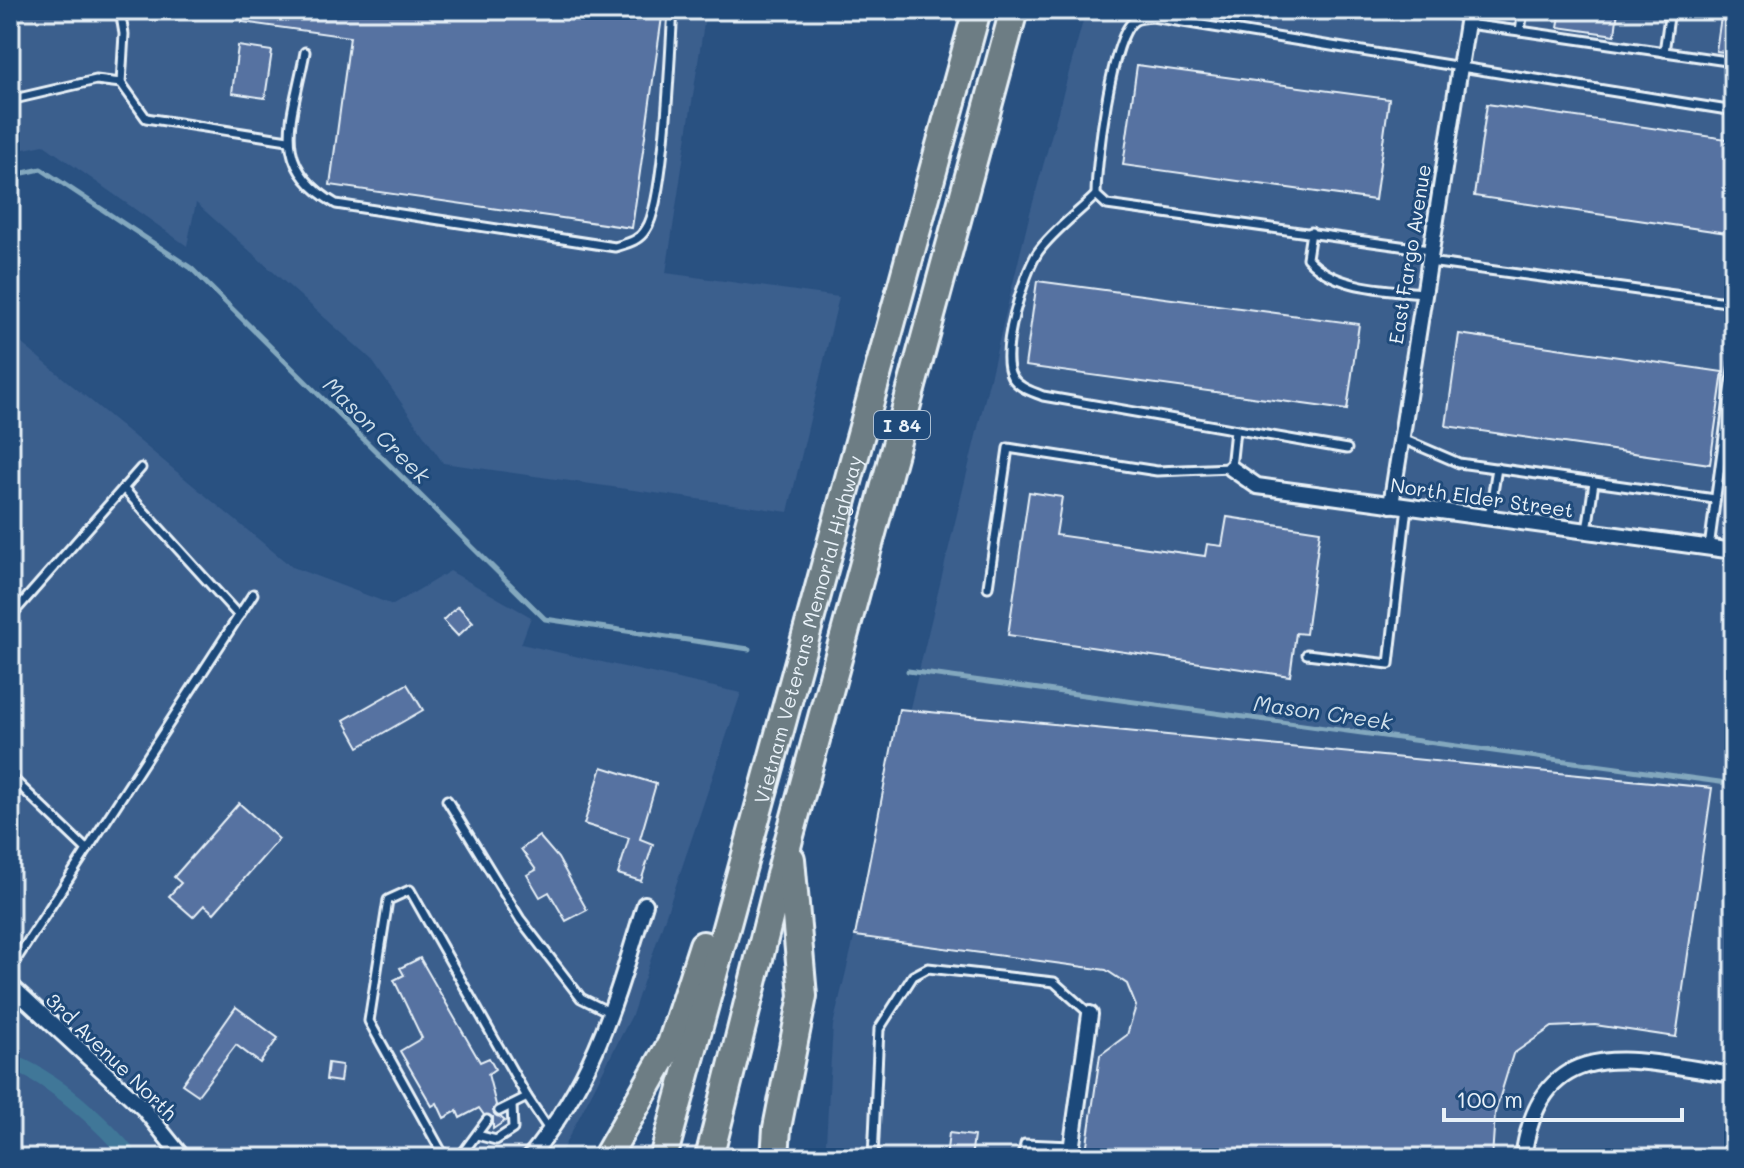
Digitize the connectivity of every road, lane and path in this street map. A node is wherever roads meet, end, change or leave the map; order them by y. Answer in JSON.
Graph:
{"nodes":[{"id":1,"x":120,"y":10,"type":"edge"},
{"id":2,"x":673,"y":10,"type":"edge"},
{"id":3,"x":977,"y":10,"type":"edge"},
{"id":4,"x":1014,"y":10,"type":"edge"},
{"id":5,"x":1435,"y":10,"type":"edge"},
{"id":6,"x":1523,"y":10,"type":"edge"},
{"id":7,"x":1670,"y":10,"type":"edge"},
{"id":8,"x":1467,"y":17,"type":"edge"},
{"id":9,"x":1520,"y":31,"type":"junction"},
{"id":10,"x":305,"y":52,"type":"dead end"},
{"id":11,"x":1664,"y":52,"type":"junction"},
{"id":12,"x":1734,"y":62,"type":"edge"},
{"id":13,"x":1459,"y":67,"type":"junction"},
{"id":14,"x":121,"y":83,"type":"junction"},
{"id":15,"x":10,"y":100,"type":"edge"},
{"id":16,"x":1734,"y":111,"type":"edge"},
{"id":17,"x":288,"y":140,"type":"junction"},
{"id":18,"x":1096,"y":195,"type":"junction"},
{"id":19,"x":1311,"y":232,"type":"junction"},
{"id":20,"x":1428,"y":256,"type":"junction"},
{"id":21,"x":1422,"y":293,"type":"junction"},
{"id":22,"x":1734,"y":303,"type":"edge"},
{"id":23,"x":1734,"y":362,"type":"edge"},
{"id":24,"x":1235,"y":430,"type":"junction"},
{"id":25,"x":1401,"y":438,"type":"junction"},
{"id":26,"x":1347,"y":449,"type":"dead end"},
{"id":27,"x":141,"y":468,"type":"dead end"},
{"id":28,"x":1231,"y":468,"type":"junction"},
{"id":29,"x":1497,"y":468,"type":"junction"},
{"id":30,"x":1594,"y":482,"type":"junction"},
{"id":31,"x":123,"y":488,"type":"junction"},
{"id":32,"x":1715,"y":499,"type":"junction"},
{"id":33,"x":1391,"y":505,"type":"junction"},
{"id":34,"x":1407,"y":507,"type":"junction"},
{"id":35,"x":1489,"y":518,"type":"junction"},
{"id":36,"x":1587,"y":531,"type":"junction"},
{"id":37,"x":1709,"y":548,"type":"junction"},
{"id":38,"x":1734,"y":551,"type":"edge"},
{"id":39,"x":988,"y":587,"type":"dead end"},
{"id":40,"x":253,"y":594,"type":"dead end"},
{"id":41,"x":812,"y":607,"type":"junction"},
{"id":42,"x":239,"y":616,"type":"junction"},
{"id":43,"x":10,"y":617,"type":"edge"},
{"id":44,"x":1307,"y":654,"type":"dead end"},
{"id":45,"x":10,"y":776,"type":"edge"},
{"id":46,"x":447,"y":800,"type":"dead end"},
{"id":47,"x":789,"y":839,"type":"junction"},
{"id":48,"x":87,"y":850,"type":"junction"},
{"id":49,"x":645,"y":904,"type":"dead end"},
{"id":50,"x":10,"y":969,"type":"edge"},
{"id":51,"x":10,"y":985,"type":"edge"},
{"id":52,"x":611,"y":1013,"type":"junction"},
{"id":53,"x":1090,"y":1014,"type":"joint"},
{"id":54,"x":1734,"y":1075,"type":"edge"},
{"id":55,"x":527,"y":1097,"type":"junction"},
{"id":56,"x":512,"y":1105,"type":"junction"},
{"id":57,"x":499,"y":1111,"type":"dead end"},
{"id":58,"x":487,"y":1120,"type":"dead end"},
{"id":59,"x":551,"y":1131,"type":"junction"},
{"id":60,"x":477,"y":1135,"type":"junction"},
{"id":61,"x":1070,"y":1152,"type":"edge"},
{"id":62,"x":183,"y":1158,"type":"edge"},
{"id":63,"x":445,"y":1158,"type":"edge"},
{"id":64,"x":459,"y":1158,"type":"edge"},
{"id":65,"x":529,"y":1158,"type":"edge"},
{"id":66,"x":606,"y":1158,"type":"edge"},
{"id":67,"x":663,"y":1158,"type":"edge"},
{"id":68,"x":709,"y":1158,"type":"edge"},
{"id":69,"x":775,"y":1158,"type":"edge"},
{"id":70,"x":873,"y":1158,"type":"edge"},
{"id":71,"x":1022,"y":1158,"type":"edge"},
{"id":72,"x":1523,"y":1158,"type":"edge"}],
"edges":[{"from":1,"to":14,"type":"lane"},
{"from":2,"to":17,"type":"lane"},
{"from":3,"to":41,"type":"highway","name":"Vietnam Veterans Memorial Highway","number":"I 84"},
{"from":4,"to":47,"type":"highway","name":"Vietnam Veterans Memorial Highway","number":"I 84"},
{"from":5,"to":8,"type":"lane"},
{"from":6,"to":9,"type":"lane"},
{"from":7,"to":11,"type":"lane"},
{"from":8,"to":9,"type":"lane"},
{"from":8,"to":13,"type":"street","name":"East Fargo Avenue"},
{"from":9,"to":11,"type":"lane"},
{"from":10,"to":17,"type":"lane"},
{"from":11,"to":12,"type":"lane"},
{"from":13,"to":16,"type":"lane"},
{"from":13,"to":18,"type":"lane"},
{"from":13,"to":20,"type":"street","name":"East Fargo Avenue"},
{"from":14,"to":15,"type":"lane"},
{"from":14,"to":17,"type":"lane"},
{"from":18,"to":19,"type":"lane"},
{"from":18,"to":24,"type":"lane"},
{"from":19,"to":20,"type":"lane"},
{"from":19,"to":21,"type":"lane"},
{"from":20,"to":21,"type":"street","name":"East Fargo Avenue"},
{"from":20,"to":22,"type":"lane"},
{"from":21,"to":25,"type":"street","name":"East Fargo Avenue"},
{"from":23,"to":32,"type":"lane"},
{"from":24,"to":26,"type":"lane"},
{"from":24,"to":28,"type":"lane"},
{"from":25,"to":29,"type":"lane"},
{"from":25,"to":33,"type":"street","name":"East Fargo Avenue"},
{"from":27,"to":31,"type":"lane"},
{"from":28,"to":33,"type":"street","name":"North Elder Street"},
{"from":28,"to":39,"type":"lane"},
{"from":29,"to":30,"type":"lane"},
{"from":29,"to":35,"type":"lane"},
{"from":30,"to":32,"type":"lane"},
{"from":30,"to":36,"type":"lane"},
{"from":31,"to":42,"type":"lane"},
{"from":31,"to":43,"type":"lane"},
{"from":32,"to":37,"type":"lane"},
{"from":33,"to":34,"type":"street","name":"North Elder Street"},
{"from":34,"to":35,"type":"street","name":"North Elder Street"},
{"from":34,"to":44,"type":"lane"},
{"from":35,"to":36,"type":"street","name":"North Elder Street"},
{"from":36,"to":37,"type":"street","name":"North Elder Street"},
{"from":37,"to":38,"type":"street","name":"North Elder Street"},
{"from":40,"to":42,"type":"lane"},
{"from":41,"to":66,"type":"highway"},
{"from":41,"to":67,"type":"highway","name":"Vietnam Veterans Memorial Highway","number":"I 84"},
{"from":42,"to":48,"type":"lane"},
{"from":45,"to":48,"type":"lane"},
{"from":46,"to":52,"type":"lane"},
{"from":47,"to":68,"type":"highway","name":"Vietnam Veterans Memorial Highway","number":"I 84"},
{"from":47,"to":69,"type":"highway"},
{"from":48,"to":50,"type":"lane"},
{"from":49,"to":52,"type":"street"},
{"from":51,"to":62,"type":"street","name":"3rd Avenue North"},
{"from":52,"to":59,"type":"street"},
{"from":53,"to":61,"type":"street"},
{"from":53,"to":70,"type":"lane"},
{"from":54,"to":72,"type":"street"},
{"from":55,"to":56,"type":"lane"},
{"from":55,"to":59,"type":"lane"},
{"from":55,"to":63,"type":"lane"},
{"from":56,"to":57,"type":"lane"},
{"from":56,"to":60,"type":"lane"},
{"from":58,"to":60,"type":"lane"},
{"from":59,"to":65,"type":"street"},
{"from":60,"to":64,"type":"lane"},
{"from":61,"to":71,"type":"lane"}]}
